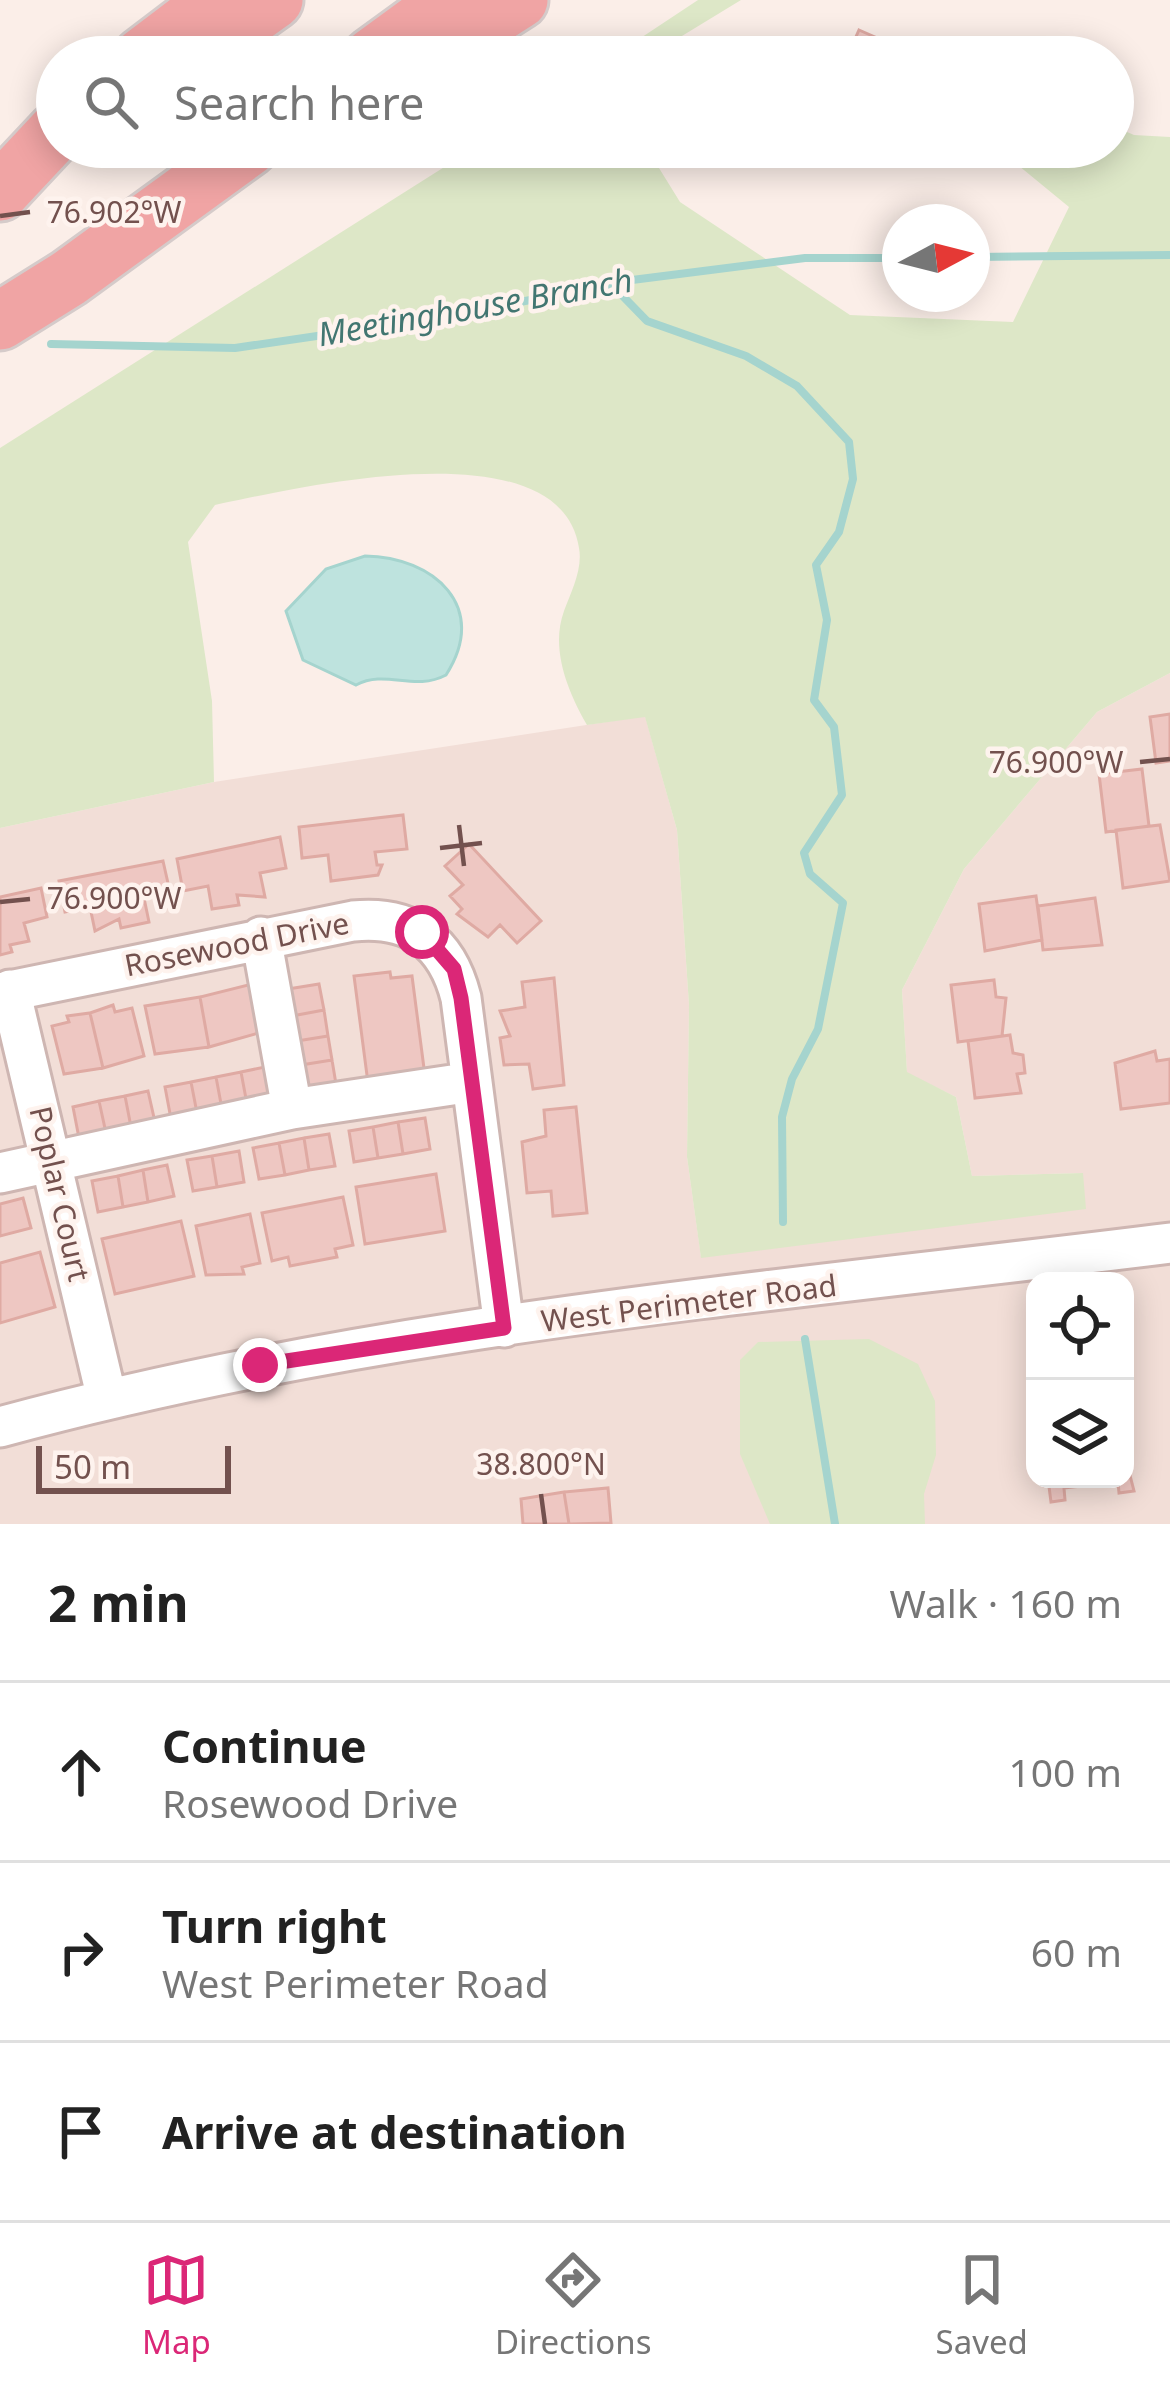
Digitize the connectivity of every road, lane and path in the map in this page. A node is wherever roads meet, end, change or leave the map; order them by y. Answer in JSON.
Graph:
{"nodes":[{"id":1,"x":217,"y":0,"type":"edge"},
{"id":2,"x":274,"y":0,"type":"edge"},
{"id":3,"x":450,"y":0,"type":"edge"},
{"id":4,"x":519,"y":0,"type":"edge"},
{"id":5,"x":170,"y":36,"type":"edge"},
{"id":6,"x":223,"y":36,"type":"edge"},
{"id":7,"x":401,"y":36,"type":"edge"},
{"id":8,"x":462,"y":36,"type":"edge"},
{"id":9,"x":36,"y":154,"type":"edge"},
{"id":10,"x":36,"y":168,"type":"edge"},
{"id":11,"x":220,"y":168,"type":"edge"},
{"id":12,"x":256,"y":168,"type":"edge"},
{"id":13,"x":0,"y":193,"type":"edge"},
{"id":14,"x":69,"y":278,"type":"junction"},
{"id":15,"x":0,"y":321,"type":"edge"},
{"id":16,"x":261,"y":938,"type":"junction"},
{"id":17,"x":5,"y":992,"type":"edge"},
{"id":18,"x":472,"y":1082,"type":"junction"},
{"id":19,"x":292,"y":1109,"type":"junction"},
{"id":20,"x":51,"y":1160,"type":"junction"},
{"id":21,"x":0,"y":1173,"type":"edge"},
{"id":22,"x":1170,"y":1243,"type":"edge"},
{"id":23,"x":504,"y":1328,"type":"junction"},
{"id":24,"x":107,"y":1399,"type":"junction"},
{"id":25,"x":0,"y":1427,"type":"edge"}],
"edges":[{"from":1,"to":5,"type":"highway"},
{"from":2,"to":6,"type":"highway"},
{"from":3,"to":7,"type":"highway"},
{"from":4,"to":8,"type":"highway"},
{"from":9,"to":13,"type":"highway"},
{"from":10,"to":13,"type":"highway"},
{"from":11,"to":14,"type":"highway"},
{"from":12,"to":14,"type":"highway"},
{"from":14,"to":15,"type":"highway"},
{"from":16,"to":17,"type":"street","name":"Rosewood Drive"},
{"from":16,"to":18,"type":"street","name":"Rosewood Drive"},
{"from":16,"to":19,"type":"street"},
{"from":17,"to":20,"type":"street","name":"Poplar Court"},
{"from":18,"to":19,"type":"street"},
{"from":18,"to":23,"type":"street","name":"Rosewood Drive"},
{"from":19,"to":20,"type":"street"},
{"from":20,"to":21,"type":"street"},
{"from":20,"to":24,"type":"street","name":"Poplar Court"},
{"from":22,"to":23,"type":"street","name":"West Perimeter Road"},
{"from":23,"to":24,"type":"street","name":"West Perimeter Road"},
{"from":24,"to":25,"type":"street","name":"West Perimeter Road"}]}
